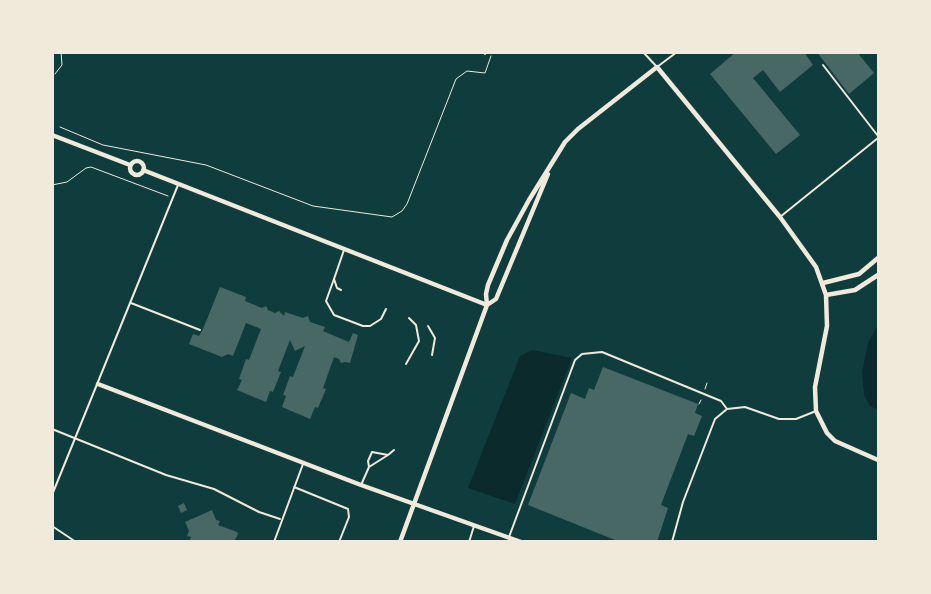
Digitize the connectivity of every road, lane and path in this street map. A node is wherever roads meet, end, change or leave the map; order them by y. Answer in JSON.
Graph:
{"nodes":[{"id":1,"x":61,"y":52,"type":"edge"},
{"id":2,"x":643,"y":52,"type":"edge"},
{"id":3,"x":677,"y":52,"type":"edge"},
{"id":4,"x":491,"y":56,"type":"dead end"},
{"id":5,"x":823,"y":65,"type":"dead end"},
{"id":6,"x":657,"y":67,"type":"junction"},
{"id":7,"x":55,"y":74,"type":"dead end"},
{"id":8,"x":60,"y":127,"type":"dead end"},
{"id":9,"x":52,"y":135,"type":"edge"},
{"id":10,"x":878,"y":137,"type":"edge"},
{"id":11,"x":554,"y":160,"type":"junction"},
{"id":12,"x":130,"y":165,"type":"junction"},
{"id":13,"x":143,"y":170,"type":"junction"},
{"id":14,"x":178,"y":185,"type":"junction"},
{"id":15,"x":52,"y":186,"type":"edge"},
{"id":16,"x":173,"y":198,"type":"junction"},
{"id":17,"x":780,"y":217,"type":"junction"},
{"id":18,"x":344,"y":250,"type":"junction"},
{"id":19,"x":878,"y":258,"type":"edge"},
{"id":20,"x":878,"y":275,"type":"edge"},
{"id":21,"x":334,"y":278,"type":"junction"},
{"id":22,"x":823,"y":283,"type":"junction"},
{"id":23,"x":341,"y":290,"type":"dead end"},
{"id":24,"x":826,"y":296,"type":"junction"},
{"id":25,"x":131,"y":303,"type":"junction"},
{"id":26,"x":487,"y":305,"type":"junction"},
{"id":27,"x":386,"y":309,"type":"dead end"},
{"id":28,"x":409,"y":318,"type":"dead end"},
{"id":29,"x":428,"y":326,"type":"dead end"},
{"id":30,"x":200,"y":330,"type":"dead end"},
{"id":31,"x":432,"y":355,"type":"dead end"},
{"id":32,"x":406,"y":364,"type":"dead end"},
{"id":33,"x":98,"y":384,"type":"junction"},
{"id":34,"x":727,"y":409,"type":"junction"},
{"id":35,"x":816,"y":411,"type":"junction"},
{"id":36,"x":52,"y":429,"type":"edge"},
{"id":37,"x":76,"y":439,"type":"junction"},
{"id":38,"x":394,"y":450,"type":"dead end"},
{"id":39,"x":388,"y":455,"type":"junction"},
{"id":40,"x":878,"y":460,"type":"edge"},
{"id":41,"x":304,"y":464,"type":"junction"},
{"id":42,"x":369,"y":466,"type":"junction"},
{"id":43,"x":361,"y":485,"type":"junction"},
{"id":44,"x":294,"y":487,"type":"junction"},
{"id":45,"x":52,"y":495,"type":"edge"},
{"id":46,"x":414,"y":504,"type":"junction"},
{"id":47,"x":280,"y":519,"type":"junction"},
{"id":48,"x":474,"y":523,"type":"junction"},
{"id":49,"x":52,"y":526,"type":"edge"},
{"id":50,"x":509,"y":537,"type":"junction"},
{"id":51,"x":76,"y":542,"type":"edge"},
{"id":52,"x":274,"y":542,"type":"edge"},
{"id":53,"x":339,"y":542,"type":"edge"},
{"id":54,"x":400,"y":542,"type":"edge"},
{"id":55,"x":469,"y":542,"type":"edge"},
{"id":56,"x":521,"y":542,"type":"edge"},
{"id":57,"x":672,"y":542,"type":"edge"}],
"edges":[{"from":1,"to":7,"type":"path"},
{"from":2,"to":6,"type":"lane"},
{"from":3,"to":6,"type":"lane"},
{"from":4,"to":8,"type":"path"},
{"from":5,"to":10,"type":"lane"},
{"from":6,"to":11,"type":"street"},
{"from":6,"to":17,"type":"street"},
{"from":9,"to":12,"type":"street"},
{"from":10,"to":17,"type":"lane"},
{"from":11,"to":26,"type":"street"},
{"from":11,"to":26,"type":"street"},
{"from":12,"to":13,"type":"street"},
{"from":12,"to":13,"type":"street"},
{"from":13,"to":14,"type":"street"},
{"from":14,"to":16,"type":"lane"},
{"from":14,"to":18,"type":"street"},
{"from":15,"to":16,"type":"path"},
{"from":16,"to":25,"type":"lane"},
{"from":17,"to":22,"type":"street"},
{"from":18,"to":21,"type":"lane"},
{"from":18,"to":26,"type":"street"},
{"from":19,"to":22,"type":"street"},
{"from":20,"to":24,"type":"street"},
{"from":21,"to":23,"type":"lane"},
{"from":21,"to":27,"type":"lane"},
{"from":22,"to":24,"type":"street"},
{"from":24,"to":35,"type":"street"},
{"from":25,"to":30,"type":"lane"},
{"from":25,"to":33,"type":"lane"},
{"from":26,"to":46,"type":"street"},
{"from":28,"to":32,"type":"lane"},
{"from":29,"to":31,"type":"lane"},
{"from":33,"to":37,"type":"lane"},
{"from":33,"to":41,"type":"street"},
{"from":34,"to":35,"type":"lane"},
{"from":34,"to":50,"type":"lane"},
{"from":34,"to":57,"type":"lane"},
{"from":35,"to":40,"type":"street"},
{"from":36,"to":37,"type":"lane"},
{"from":37,"to":45,"type":"lane"},
{"from":37,"to":47,"type":"lane"},
{"from":38,"to":39,"type":"lane"},
{"from":39,"to":42,"type":"lane"},
{"from":39,"to":42,"type":"lane"},
{"from":41,"to":43,"type":"street"},
{"from":41,"to":44,"type":"lane"},
{"from":42,"to":43,"type":"lane"},
{"from":43,"to":46,"type":"street"},
{"from":44,"to":47,"type":"lane"},
{"from":44,"to":53,"type":"lane"},
{"from":46,"to":48,"type":"street"},
{"from":46,"to":54,"type":"street"},
{"from":47,"to":52,"type":"lane"},
{"from":48,"to":50,"type":"street"},
{"from":48,"to":55,"type":"lane"},
{"from":49,"to":51,"type":"lane"},
{"from":50,"to":56,"type":"street"}]}
